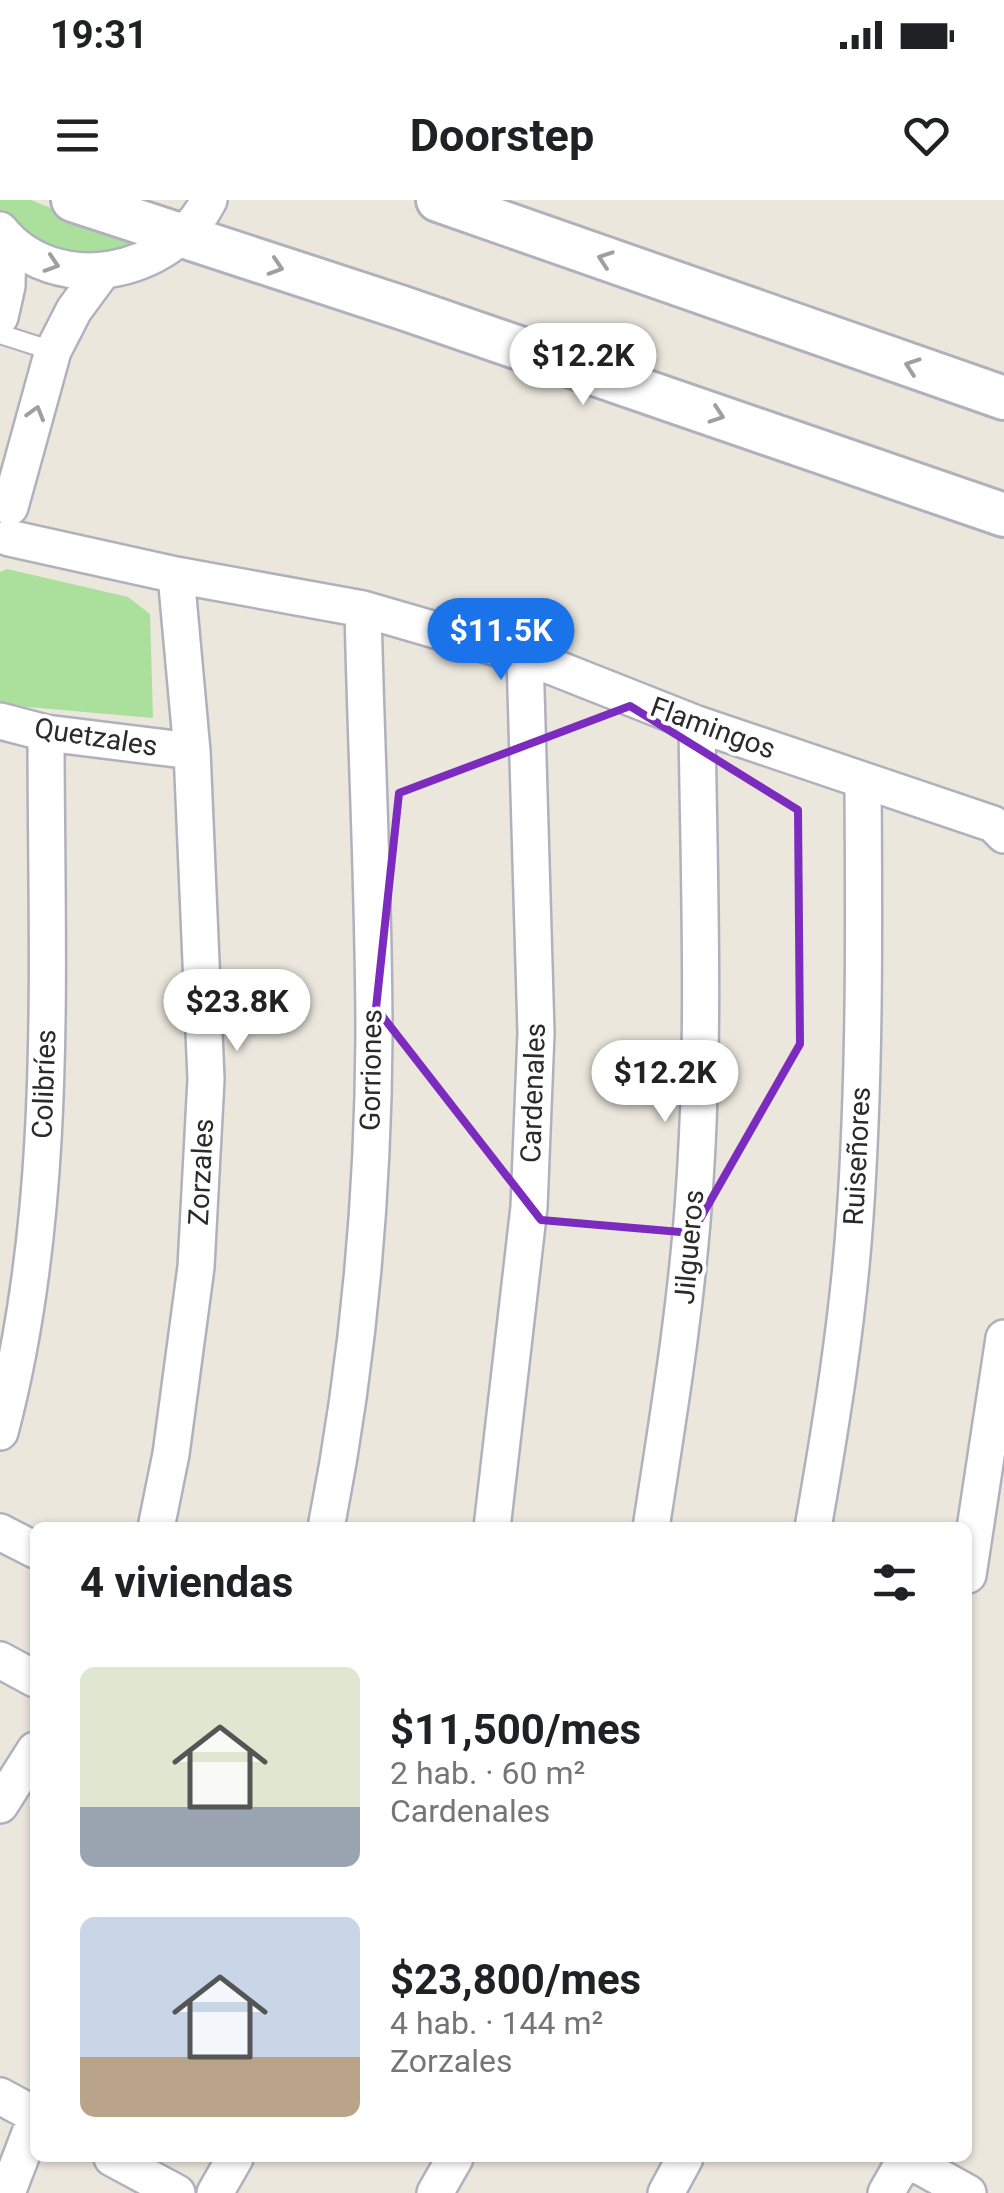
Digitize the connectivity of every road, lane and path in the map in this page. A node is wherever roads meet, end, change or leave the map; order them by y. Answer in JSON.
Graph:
{"nodes":[{"id":1,"x":73,"y":200,"type":"edge"},
{"id":2,"x":210,"y":200,"type":"edge"},
{"id":3,"x":438,"y":200,"type":"edge"},
{"id":4,"x":4,"y":235,"type":"edge"},
{"id":5,"x":184,"y":236,"type":"junction"},
{"id":6,"x":102,"y":272,"type":"junction"},
{"id":7,"x":0,"y":317,"type":"edge"},
{"id":8,"x":0,"y":334,"type":"edge"},
{"id":9,"x":53,"y":351,"type":"junction"},
{"id":10,"x":1004,"y":398,"type":"edge"},
{"id":11,"x":1004,"y":515,"type":"edge"},
{"id":12,"x":5,"y":521,"type":"edge"},
{"id":13,"x":176,"y":575,"type":"junction"},
{"id":14,"x":363,"y":609,"type":"junction"},
{"id":15,"x":525,"y":656,"type":"junction"},
{"id":16,"x":0,"y":721,"type":"edge"},
{"id":17,"x":697,"y":724,"type":"junction"},
{"id":18,"x":46,"y":732,"type":"junction"},
{"id":19,"x":192,"y":751,"type":"junction"},
{"id":20,"x":863,"y":782,"type":"junction"},
{"id":21,"x":1004,"y":835,"type":"edge"},
{"id":22,"x":1004,"y":1338,"type":"edge"},
{"id":23,"x":0,"y":1432,"type":"edge"},
{"id":24,"x":157,"y":1522,"type":"edge"},
{"id":25,"x":327,"y":1522,"type":"edge"},
{"id":26,"x":493,"y":1522,"type":"edge"},
{"id":27,"x":653,"y":1522,"type":"edge"},
{"id":28,"x":814,"y":1522,"type":"edge"},
{"id":29,"x":0,"y":1532,"type":"edge"},
{"id":30,"x":30,"y":1547,"type":"edge"},
{"id":31,"x":972,"y":1549,"type":"edge"},
{"id":32,"x":0,"y":1660,"type":"edge"},
{"id":33,"x":30,"y":1676,"type":"edge"},
{"id":34,"x":30,"y":1758,"type":"edge"},
{"id":35,"x":0,"y":1805,"type":"edge"},
{"id":36,"x":0,"y":2096,"type":"edge"},
{"id":37,"x":30,"y":2115,"type":"edge"},
{"id":38,"x":30,"y":2131,"type":"edge"},
{"id":39,"x":119,"y":2162,"type":"edge"},
{"id":40,"x":233,"y":2162,"type":"edge"},
{"id":41,"x":453,"y":2162,"type":"edge"},
{"id":42,"x":683,"y":2162,"type":"edge"},
{"id":43,"x":904,"y":2162,"type":"edge"},
{"id":44,"x":913,"y":2162,"type":"edge"},
{"id":45,"x":7,"y":2193,"type":"edge"},
{"id":46,"x":177,"y":2193,"type":"edge"},
{"id":47,"x":214,"y":2193,"type":"edge"},
{"id":48,"x":435,"y":2193,"type":"edge"},
{"id":49,"x":666,"y":2193,"type":"edge"},
{"id":50,"x":886,"y":2193,"type":"edge"},
{"id":51,"x":968,"y":2193,"type":"edge"}],
"edges":[{"from":1,"to":5,"type":"street"},
{"from":2,"to":5,"type":"street"},
{"from":10,"to":3,"type":"street","one_way":true},
{"from":4,"to":6,"type":"street","one_way":true},
{"from":4,"to":7,"type":"street"},
{"from":5,"to":6,"type":"street"},
{"from":5,"to":11,"type":"street","one_way":true},
{"from":6,"to":9,"type":"street"},
{"from":8,"to":9,"type":"lane"},
{"from":12,"to":9,"type":"street","one_way":true},
{"from":12,"to":13,"type":"street","name":"Flamingos"},
{"from":13,"to":14,"type":"street","name":"Flamingos"},
{"from":13,"to":19,"type":"street","name":"Zorzales"},
{"from":14,"to":15,"type":"street","name":"Flamingos"},
{"from":14,"to":25,"type":"street","name":"Gorriones"},
{"from":15,"to":17,"type":"street","name":"Flamingos"},
{"from":15,"to":26,"type":"street","name":"Cardenales"},
{"from":16,"to":18,"type":"street","name":"Quetzales"},
{"from":17,"to":20,"type":"street","name":"Flamingos"},
{"from":17,"to":27,"type":"street","name":"Jilgueros"},
{"from":18,"to":19,"type":"street","name":"Quetzales"},
{"from":18,"to":23,"type":"street","name":"Colibríes"},
{"from":19,"to":24,"type":"street","name":"Zorzales"},
{"from":20,"to":21,"type":"street","name":"Flamingos"},
{"from":20,"to":28,"type":"street","name":"Ruiseñores"},
{"from":22,"to":31,"type":"street"},
{"from":29,"to":30,"type":"street"},
{"from":32,"to":33,"type":"street"},
{"from":34,"to":35,"type":"street"},
{"from":36,"to":37,"type":"street"},
{"from":38,"to":45,"type":"street"},
{"from":39,"to":46,"type":"street"},
{"from":40,"to":47,"type":"street"},
{"from":41,"to":48,"type":"street"},
{"from":42,"to":49,"type":"street"},
{"from":43,"to":50,"type":"street"},
{"from":44,"to":51,"type":"street"}]}
